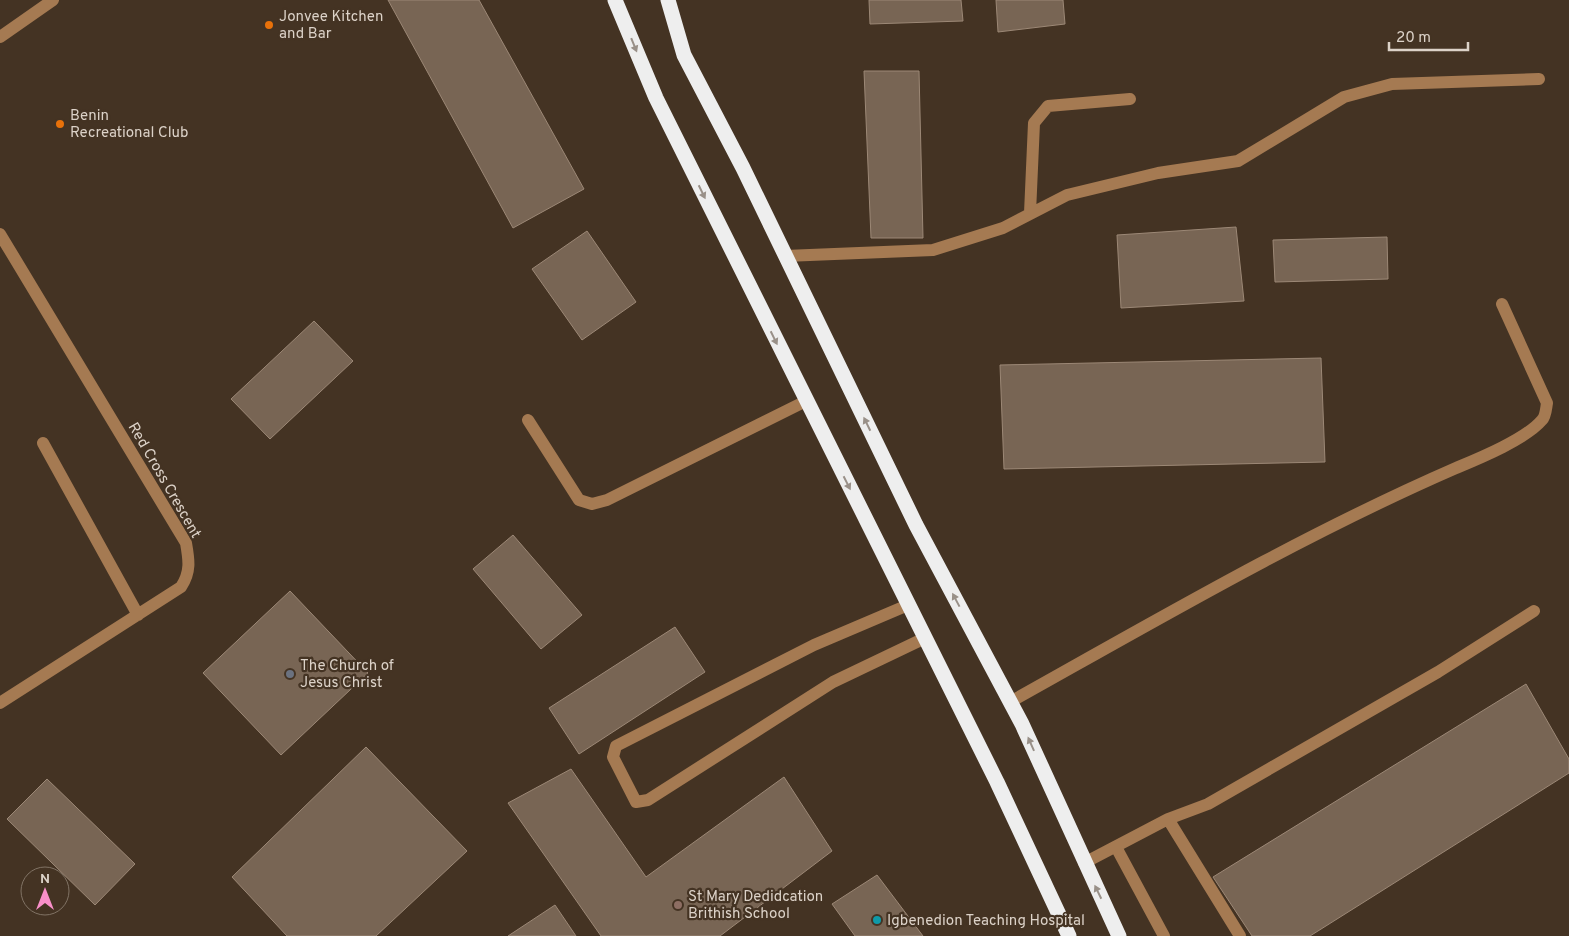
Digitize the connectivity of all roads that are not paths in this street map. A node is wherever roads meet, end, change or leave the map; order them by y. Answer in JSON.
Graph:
{"nodes":[{"id":1,"x":30,"y":0,"type":"edge"},
{"id":2,"x":53,"y":0,"type":"edge"},
{"id":3,"x":615,"y":0,"type":"edge"},
{"id":4,"x":668,"y":0,"type":"edge"},
{"id":5,"x":38,"y":11,"type":"junction"},
{"id":6,"x":0,"y":37,"type":"edge"},
{"id":7,"x":1539,"y":80,"type":"dead end"},
{"id":8,"x":1130,"y":99,"type":"dead end"},
{"id":9,"x":1030,"y":213,"type":"junction"},
{"id":10,"x":0,"y":234,"type":"edge"},
{"id":11,"x":785,"y":256,"type":"junction"},
{"id":12,"x":1502,"y":304,"type":"dead end"},
{"id":13,"x":806,"y":401,"type":"junction"},
{"id":14,"x":528,"y":420,"type":"dead end"},
{"id":15,"x":43,"y":443,"type":"dead end"},
{"id":16,"x":908,"y":605,"type":"junction"},
{"id":17,"x":1534,"y":612,"type":"dead end"},
{"id":18,"x":138,"y":615,"type":"junction"},
{"id":19,"x":925,"y":638,"type":"junction"},
{"id":20,"x":1010,"y":702,"type":"junction"},
{"id":21,"x":0,"y":703,"type":"edge"},
{"id":22,"x":1168,"y":820,"type":"junction"},
{"id":23,"x":1116,"y":847,"type":"junction"},
{"id":24,"x":1084,"y":863,"type":"junction"},
{"id":25,"x":1069,"y":936,"type":"edge"},
{"id":26,"x":1119,"y":936,"type":"edge"},
{"id":27,"x":1164,"y":936,"type":"edge"},
{"id":28,"x":1240,"y":936,"type":"edge"}],
"edges":[{"from":1,"to":5,"type":"street"},
{"from":2,"to":5,"type":"street"},
{"from":3,"to":13,"type":"highway","one_way":true},
{"from":4,"to":11,"type":"highway"},
{"from":5,"to":6,"type":"street"},
{"from":7,"to":9,"type":"street"},
{"from":8,"to":9,"type":"street"},
{"from":9,"to":11,"type":"street"},
{"from":10,"to":18,"type":"street","name":"Red Cross Crescent"},
{"from":20,"to":11,"type":"highway","one_way":true},
{"from":12,"to":20,"type":"street"},
{"from":13,"to":14,"type":"street"},
{"from":13,"to":16,"type":"highway","one_way":true},
{"from":15,"to":18,"type":"street"},
{"from":16,"to":19,"type":"highway"},
{"from":16,"to":19,"type":"street"},
{"from":17,"to":22,"type":"street"},
{"from":18,"to":21,"type":"street","name":"Red Cross Crescent"},
{"from":19,"to":25,"type":"highway"},
{"from":24,"to":20,"type":"highway","one_way":true},
{"from":22,"to":23,"type":"street"},
{"from":22,"to":28,"type":"street"},
{"from":23,"to":24,"type":"street"},
{"from":23,"to":27,"type":"street"},
{"from":26,"to":24,"type":"highway","one_way":true}]}
